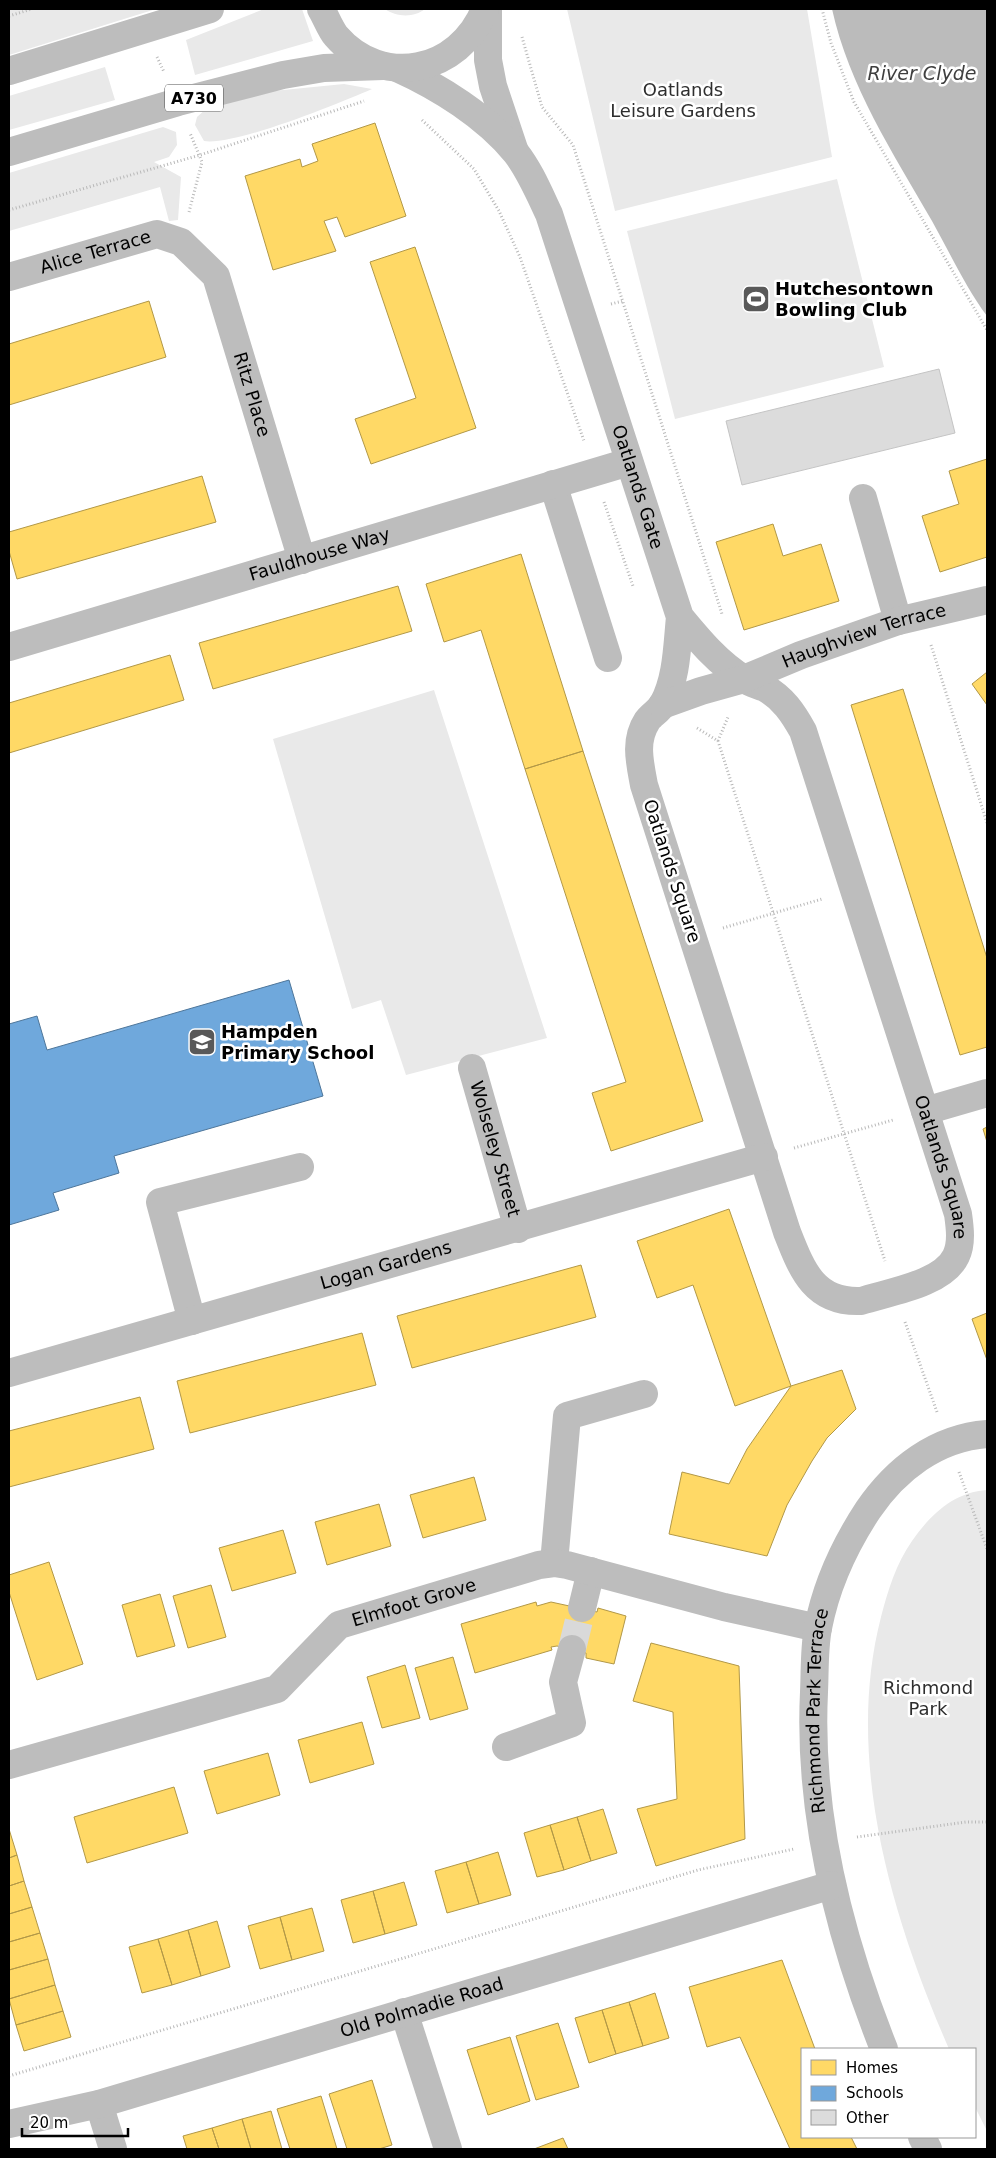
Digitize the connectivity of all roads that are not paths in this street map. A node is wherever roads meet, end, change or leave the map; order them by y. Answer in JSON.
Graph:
{"nodes":[{"id":1,"x":210,"y":9,"type":"edge"},
{"id":2,"x":322,"y":9,"type":"edge"},
{"id":3,"x":487,"y":9,"type":"edge"},
{"id":4,"x":390,"y":67,"type":"junction"},
{"id":5,"x":9,"y":71,"type":"edge"},
{"id":6,"x":9,"y":152,"type":"edge"},
{"id":7,"x":516,"y":153,"type":"junction"},
{"id":8,"x":182,"y":242,"type":"joint"},
{"id":9,"x":9,"y":278,"type":"edge"},
{"id":10,"x":629,"y":462,"type":"junction"},
{"id":11,"x":553,"y":484,"type":"junction"},
{"id":12,"x":862,"y":498,"type":"dead end"},
{"id":13,"x":302,"y":560,"type":"junction"},
{"id":14,"x":987,"y":600,"type":"edge"},
{"id":15,"x":680,"y":617,"type":"junction"},
{"id":16,"x":910,"y":618,"type":"junction"},
{"id":17,"x":9,"y":647,"type":"edge"},
{"id":18,"x":608,"y":658,"type":"dead end"},
{"id":19,"x":744,"y":679,"type":"junction"},
{"id":20,"x":662,"y":705,"type":"junction"},
{"id":21,"x":472,"y":1068,"type":"dead end"},
{"id":22,"x":987,"y":1093,"type":"edge"},
{"id":23,"x":925,"y":1111,"type":"junction"},
{"id":24,"x":764,"y":1157,"type":"junction"},
{"id":25,"x":300,"y":1167,"type":"dead end"},
{"id":26,"x":518,"y":1229,"type":"junction"},
{"id":27,"x":192,"y":1320,"type":"junction"},
{"id":28,"x":9,"y":1373,"type":"edge"},
{"id":29,"x":644,"y":1394,"type":"dead end"},
{"id":30,"x":987,"y":1434,"type":"edge"},
{"id":31,"x":554,"y":1563,"type":"junction"},
{"id":32,"x":591,"y":1571,"type":"junction"},
{"id":33,"x":582,"y":1608,"type":"tunnel mouth"},
{"id":34,"x":818,"y":1628,"type":"junction"},
{"id":35,"x":572,"y":1649,"type":"tunnel mouth"},
{"id":36,"x":506,"y":1746,"type":"dead end"},
{"id":37,"x":9,"y":1765,"type":"edge"},
{"id":38,"x":832,"y":1885,"type":"junction"},
{"id":39,"x":404,"y":2012,"type":"junction"},
{"id":40,"x":884,"y":2048,"type":"edge"},
{"id":41,"x":99,"y":2104,"type":"junction"},
{"id":42,"x":9,"y":2124,"type":"edge"},
{"id":43,"x":113,"y":2149,"type":"edge"},
{"id":44,"x":448,"y":2149,"type":"edge"}],
"edges":[{"from":1,"to":5,"type":"street"},
{"from":2,"to":4,"type":"street"},
{"from":3,"to":4,"type":"street"},
{"from":3,"to":7,"type":"street"},
{"from":4,"to":6,"type":"street","number":"A730"},
{"from":4,"to":7,"type":"street"},
{"from":7,"to":10,"type":"street","name":"Oatlands Gate"},
{"from":8,"to":9,"type":"street","name":"Alice Terrace"},
{"from":8,"to":13,"type":"street","name":"Ritz Place"},
{"from":10,"to":11,"type":"street","name":"Fauldhouse Way"},
{"from":10,"to":15,"type":"street","name":"Oatlands Gate"},
{"from":11,"to":13,"type":"street","name":"Fauldhouse Way"},
{"from":11,"to":18,"type":"street"},
{"from":12,"to":16,"type":"street"},
{"from":13,"to":17,"type":"street","name":"Fauldhouse Way"},
{"from":14,"to":16,"type":"street","name":"Haughview Terrace"},
{"from":15,"to":19,"type":"street","name":"Oatlands Square"},
{"from":15,"to":20,"type":"street","name":"Oatlands Square"},
{"from":16,"to":19,"type":"street","name":"Haughview Terrace"},
{"from":19,"to":20,"type":"street","name":"Oatlands Square"},
{"from":19,"to":23,"type":"street","name":"Oatlands Square"},
{"from":20,"to":24,"type":"street","name":"Oatlands Square"},
{"from":21,"to":26,"type":"street","name":"Wolseley Street"},
{"from":22,"to":23,"type":"street"},
{"from":23,"to":24,"type":"street","name":"Oatlands Square"},
{"from":24,"to":26,"type":"street","name":"Logan Gardens"},
{"from":25,"to":27,"type":"street"},
{"from":26,"to":27,"type":"street","name":"Logan Gardens"},
{"from":27,"to":28,"type":"street","name":"Logan Gardens"},
{"from":29,"to":31,"type":"street"},
{"from":30,"to":34,"type":"street","name":"Richmond Park Terrace"},
{"from":31,"to":32,"type":"street","name":"Elmfoot Grove"},
{"from":31,"to":37,"type":"street","name":"Elmfoot Grove"},
{"from":32,"to":33,"type":"street"},
{"from":32,"to":34,"type":"street","name":"Elmfoot Grove"},
{"from":34,"to":38,"type":"street","name":"Richmond Park Terrace"},
{"from":35,"to":36,"type":"street"},
{"from":38,"to":39,"type":"street","name":"Old Polmadie Road"},
{"from":38,"to":40,"type":"street","name":"Richmond Park Terrace"},
{"from":39,"to":41,"type":"street","name":"Old Polmadie Road"},
{"from":39,"to":44,"type":"street"},
{"from":41,"to":42,"type":"street","name":"Old Polmadie Road"},
{"from":41,"to":43,"type":"street"}]}
